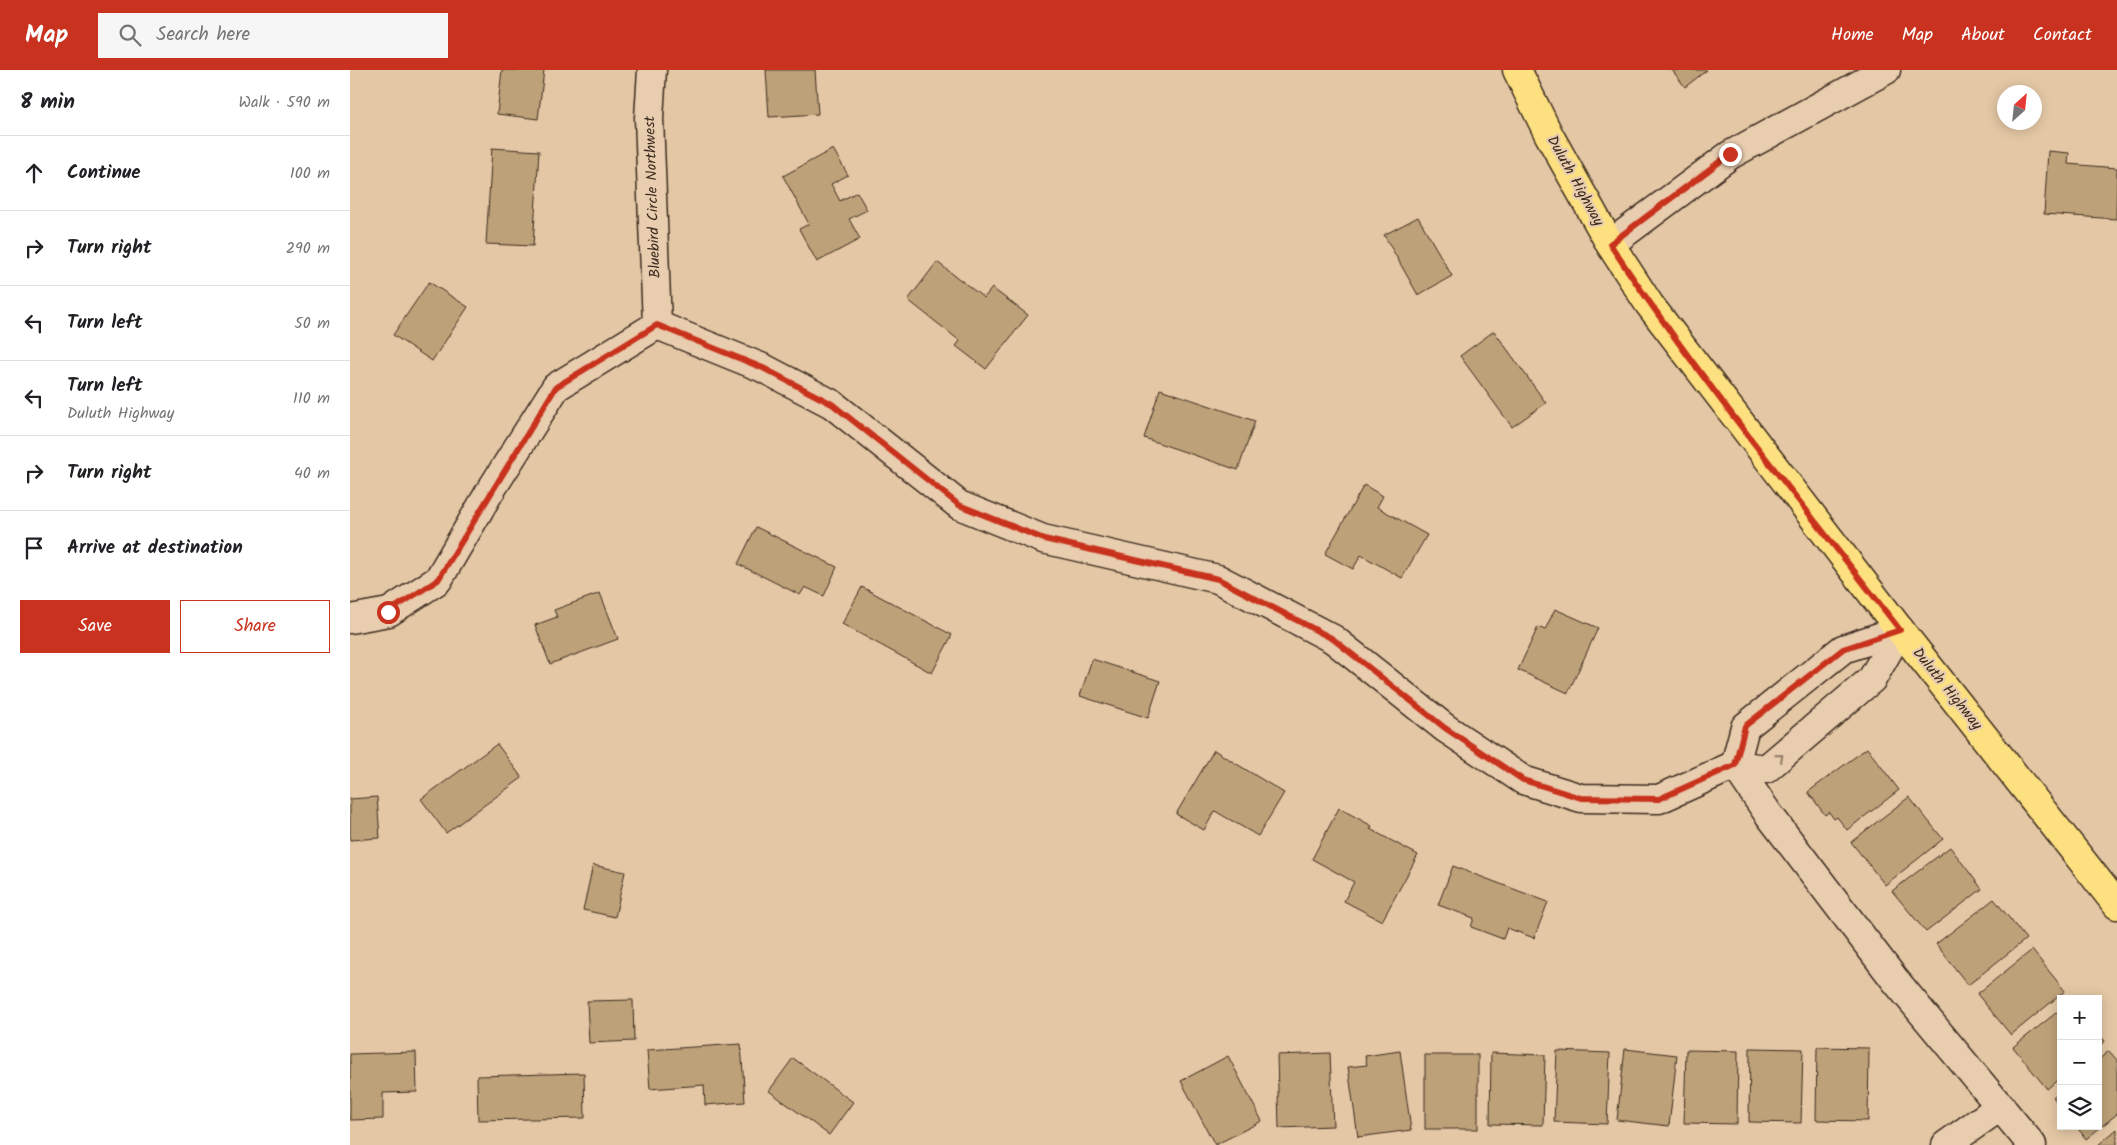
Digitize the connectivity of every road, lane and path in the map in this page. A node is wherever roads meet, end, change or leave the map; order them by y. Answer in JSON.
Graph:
{"nodes":[{"id":1,"x":652,"y":70,"type":"edge"},
{"id":2,"x":1518,"y":70,"type":"edge"},
{"id":3,"x":1886,"y":70,"type":"edge"},
{"id":4,"x":1610,"y":244,"type":"junction"},
{"id":5,"x":657,"y":325,"type":"junction"},
{"id":6,"x":350,"y":619,"type":"edge"},
{"id":7,"x":1900,"y":630,"type":"junction"},
{"id":8,"x":1735,"y":765,"type":"junction"},
{"id":9,"x":2117,"y":905,"type":"edge"},
{"id":10,"x":2001,"y":1106,"type":"junction"},
{"id":11,"x":1946,"y":1145,"type":"edge"},
{"id":12,"x":2032,"y":1145,"type":"edge"}],
"edges":[{"from":1,"to":5,"type":"street","name":"Bluebird Circle Northwest"},
{"from":2,"to":4,"type":"main road","name":"Duluth Highway"},
{"from":3,"to":4,"type":"street"},
{"from":4,"to":7,"type":"main road","name":"Duluth Highway"},
{"from":5,"to":6,"type":"street"},
{"from":5,"to":8,"type":"street"},
{"from":7,"to":8,"type":"street"},
{"from":8,"to":7,"type":"street","one_way":true},
{"from":7,"to":9,"type":"main road","name":"Duluth Highway"},
{"from":8,"to":10,"type":"street"},
{"from":10,"to":11,"type":"street"},
{"from":10,"to":12,"type":"street"}]}
